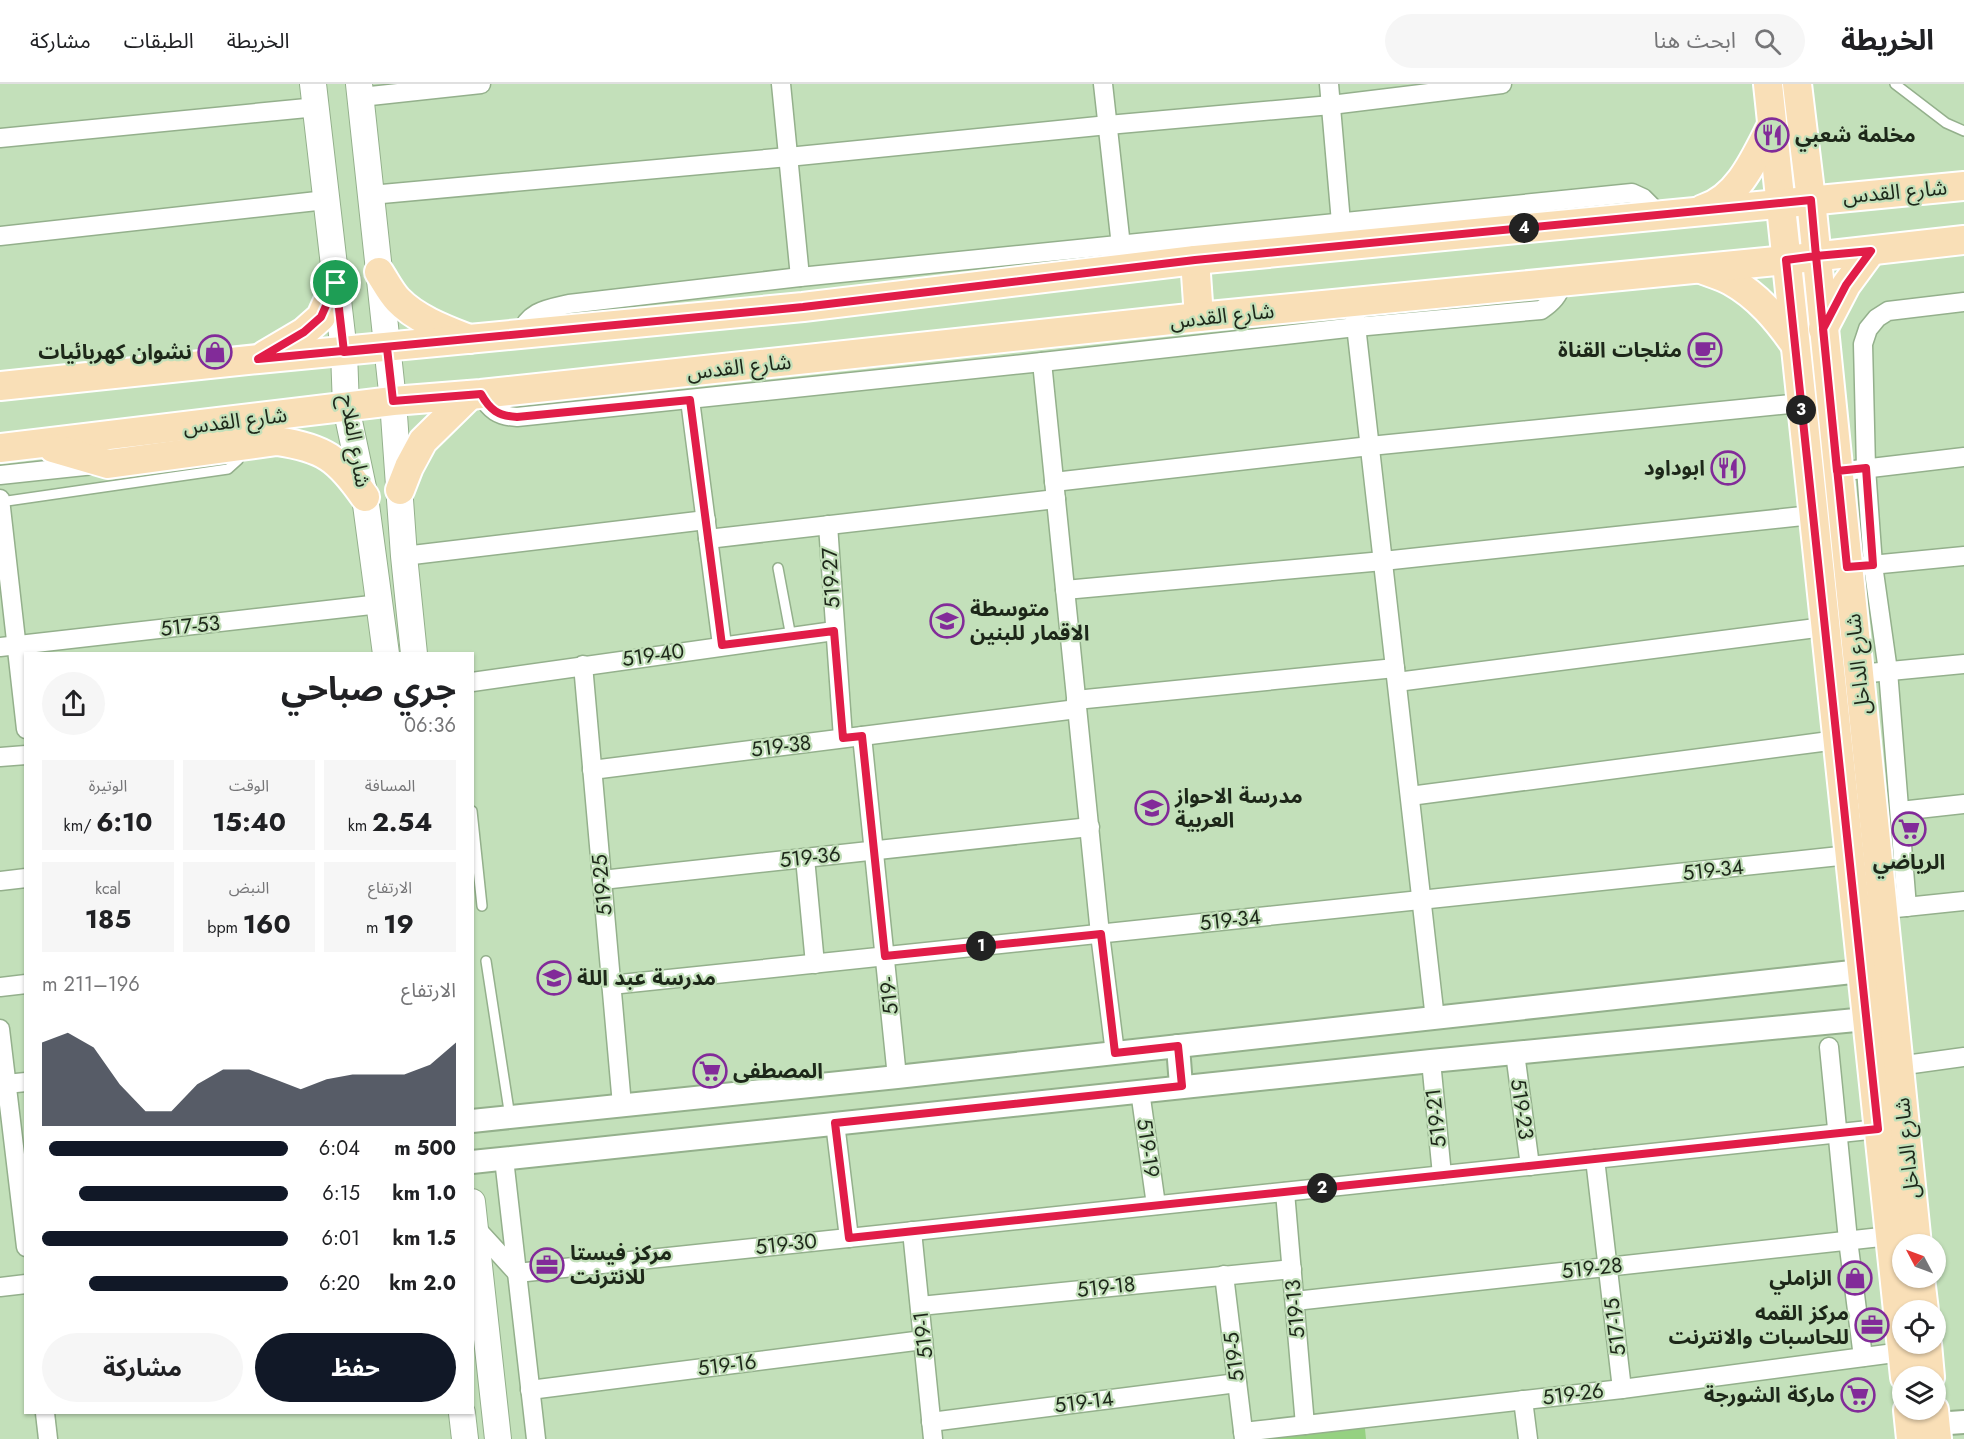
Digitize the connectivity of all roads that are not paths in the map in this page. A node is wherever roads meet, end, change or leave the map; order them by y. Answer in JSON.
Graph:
{"nodes":[{"id":1,"x":481,"y":84,"type":"edge"},
{"id":2,"x":781,"y":84,"type":"edge"},
{"id":3,"x":1103,"y":84,"type":"edge"},
{"id":4,"x":1329,"y":84,"type":"edge"},
{"id":5,"x":1502,"y":84,"type":"edge"},
{"id":6,"x":1768,"y":84,"type":"edge"},
{"id":7,"x":1797,"y":84,"type":"edge"},
{"id":8,"x":1895,"y":84,"type":"edge"},
{"id":9,"x":360,"y":90,"type":"edge"},
{"id":10,"x":315,"y":95,"type":"edge"},
{"id":11,"x":1331,"y":105,"type":"junction"},
{"id":12,"x":1108,"y":124,"type":"junction"},
{"id":13,"x":1772,"y":125,"type":"junction"},
{"id":14,"x":1964,"y":131,"type":"edge"},
{"id":15,"x":0,"y":138,"type":"edge"},
{"id":16,"x":789,"y":157,"type":"junction"},
{"id":17,"x":1964,"y":186,"type":"edge"},
{"id":18,"x":371,"y":195,"type":"junction"},
{"id":19,"x":326,"y":200,"type":"junction"},
{"id":20,"x":1811,"y":200,"type":"junction"},
{"id":21,"x":1780,"y":204,"type":"junction"},
{"id":22,"x":1689,"y":213,"type":"junction"},
{"id":23,"x":1342,"y":234,"type":"junction"},
{"id":24,"x":0,"y":236,"type":"edge"},
{"id":25,"x":1964,"y":240,"type":"edge"},
{"id":26,"x":1871,"y":251,"type":"junction"},
{"id":27,"x":1816,"y":256,"type":"junction"},
{"id":28,"x":1122,"y":257,"type":"junction"},
{"id":29,"x":1195,"y":260,"type":"junction"},
{"id":30,"x":1786,"y":260,"type":"junction"},
{"id":31,"x":1699,"y":268,"type":"junction"},
{"id":32,"x":379,"y":272,"type":"junction"},
{"id":33,"x":800,"y":277,"type":"junction"},
{"id":34,"x":336,"y":283,"type":"junction"},
{"id":35,"x":1964,"y":302,"type":"edge"},
{"id":36,"x":1355,"y":315,"type":"junction"},
{"id":37,"x":1198,"y":317,"type":"junction"},
{"id":38,"x":1823,"y":329,"type":"junction"},
{"id":39,"x":520,"y":335,"type":"junction"},
{"id":40,"x":470,"y":340,"type":"junction"},
{"id":41,"x":1794,"y":344,"type":"junction"},
{"id":42,"x":387,"y":348,"type":"junction"},
{"id":43,"x":344,"y":352,"type":"junction"},
{"id":44,"x":258,"y":359,"type":"junction"},
{"id":45,"x":1042,"y":362,"type":"junction"},
{"id":46,"x":0,"y":386,"type":"edge"},
{"id":47,"x":475,"y":395,"type":"junction"},
{"id":48,"x":690,"y":400,"type":"junction"},
{"id":49,"x":393,"y":401,"type":"junction"},
{"id":50,"x":1800,"y":403,"type":"junction"},
{"id":51,"x":346,"y":407,"type":"junction"},
{"id":52,"x":40,"y":444,"type":"junction"},
{"id":53,"x":245,"y":445,"type":"junction"},
{"id":54,"x":1370,"y":446,"type":"junction"},
{"id":55,"x":0,"y":448,"type":"edge"},
{"id":56,"x":1964,"y":457,"type":"edge"},
{"id":57,"x":108,"y":464,"type":"junction"},
{"id":58,"x":1866,"y":468,"type":"junction"},
{"id":59,"x":1837,"y":471,"type":"junction"},
{"id":60,"x":0,"y":475,"type":"edge"},
{"id":61,"x":400,"y":490,"type":"junction"},
{"id":62,"x":1055,"y":490,"type":"junction"},
{"id":63,"x":365,"y":496,"type":"junction"},
{"id":64,"x":0,"y":501,"type":"edge"},
{"id":65,"x":1812,"y":514,"type":"junction"},
{"id":66,"x":706,"y":520,"type":"junction"},
{"id":67,"x":828,"y":525,"type":"junction"},
{"id":68,"x":708,"y":540,"type":"junction"},
{"id":69,"x":404,"y":556,"type":"junction"},
{"id":70,"x":1964,"y":556,"type":"edge"},
{"id":71,"x":1383,"y":561,"type":"junction"},
{"id":72,"x":1860,"y":566,"type":"junction"},
{"id":73,"x":778,"y":568,"type":"dead end"},
{"id":74,"x":1065,"y":590,"type":"junction"},
{"id":75,"x":380,"y":604,"type":"junction"},
{"id":76,"x":1824,"y":627,"type":"junction"},
{"id":77,"x":834,"y":631,"type":"junction"},
{"id":78,"x":791,"y":637,"type":"junction"},
{"id":79,"x":722,"y":645,"type":"junction"},
{"id":80,"x":8,"y":646,"type":"edge"},
{"id":81,"x":386,"y":652,"type":"edge"},
{"id":82,"x":414,"y":652,"type":"edge"},
{"id":83,"x":1964,"y":664,"type":"edge"},
{"id":84,"x":583,"y":665,"type":"junction"},
{"id":85,"x":1888,"y":671,"type":"junction"},
{"id":86,"x":1859,"y":674,"type":"junction"},
{"id":87,"x":1396,"y":675,"type":"junction"},
{"id":88,"x":474,"y":682,"type":"edge"},
{"id":89,"x":1077,"y":704,"type":"junction"},
{"id":90,"x":24,"y":720,"type":"edge"},
{"id":91,"x":862,"y":736,"type":"junction"},
{"id":92,"x":843,"y":738,"type":"junction"},
{"id":93,"x":1837,"y":740,"type":"junction"},
{"id":94,"x":24,"y":755,"type":"edge"},
{"id":95,"x":0,"y":758,"type":"edge"},
{"id":96,"x":592,"y":770,"type":"junction"},
{"id":97,"x":1410,"y":796,"type":"junction"},
{"id":98,"x":1964,"y":804,"type":"edge"},
{"id":99,"x":1900,"y":811,"type":"junction"},
{"id":100,"x":1089,"y":827,"type":"junction"},
{"id":101,"x":474,"y":830,"type":"edge"},
{"id":102,"x":874,"y":850,"type":"junction"},
{"id":103,"x":1849,"y":855,"type":"junction"},
{"id":104,"x":805,"y":858,"type":"junction"},
{"id":105,"x":24,"y":878,"type":"edge"},
{"id":106,"x":0,"y":880,"type":"edge"},
{"id":107,"x":602,"y":880,"type":"junction"},
{"id":108,"x":1422,"y":900,"type":"junction"},
{"id":109,"x":1964,"y":901,"type":"edge"},
{"id":110,"x":482,"y":906,"type":"dead end"},
{"id":111,"x":1894,"y":908,"type":"junction"},
{"id":112,"x":1101,"y":934,"type":"junction"},
{"id":113,"x":885,"y":956,"type":"junction"},
{"id":114,"x":486,"y":961,"type":"dead end"},
{"id":115,"x":815,"y":964,"type":"junction"},
{"id":116,"x":1861,"y":971,"type":"junction"},
{"id":117,"x":24,"y":984,"type":"edge"},
{"id":118,"x":611,"y":985,"type":"junction"},
{"id":119,"x":0,"y":987,"type":"edge"},
{"id":120,"x":1435,"y":1018,"type":"junction"},
{"id":121,"x":1866,"y":1020,"type":"junction"},
{"id":122,"x":0,"y":1029,"type":"edge"},
{"id":123,"x":1178,"y":1046,"type":"junction"},
{"id":124,"x":1829,"y":1047,"type":"dead end"},
{"id":125,"x":1,"y":1053,"type":"edge"},
{"id":126,"x":1115,"y":1053,"type":"junction"},
{"id":127,"x":1515,"y":1053,"type":"junction"},
{"id":128,"x":1964,"y":1057,"type":"edge"},
{"id":129,"x":1431,"y":1060,"type":"junction"},
{"id":130,"x":1898,"y":1066,"type":"junction"},
{"id":131,"x":897,"y":1077,"type":"junction"},
{"id":132,"x":24,"y":1082,"type":"edge"},
{"id":133,"x":6,"y":1084,"type":"junction"},
{"id":134,"x":1182,"y":1086,"type":"junction"},
{"id":135,"x":1140,"y":1090,"type":"junction"},
{"id":136,"x":622,"y":1105,"type":"junction"},
{"id":137,"x":510,"y":1117,"type":"junction"},
{"id":138,"x":474,"y":1121,"type":"edge"},
{"id":139,"x":835,"y":1123,"type":"junction"},
{"id":140,"x":1878,"y":1129,"type":"junction"},
{"id":141,"x":1838,"y":1133,"type":"junction"},
{"id":142,"x":504,"y":1159,"type":"junction"},
{"id":143,"x":1595,"y":1159,"type":"junction"},
{"id":144,"x":474,"y":1162,"type":"edge"},
{"id":145,"x":14,"y":1163,"type":"edge"},
{"id":146,"x":1530,"y":1166,"type":"junction"},
{"id":147,"x":1442,"y":1175,"type":"junction"},
{"id":148,"x":1285,"y":1192,"type":"junction"},
{"id":149,"x":1156,"y":1206,"type":"junction"},
{"id":150,"x":474,"y":1219,"type":"edge"},
{"id":151,"x":475,"y":1227,"type":"junction"},
{"id":152,"x":912,"y":1231,"type":"junction"},
{"id":153,"x":24,"y":1233,"type":"edge"},
{"id":154,"x":1916,"y":1234,"type":"edge"},
{"id":155,"x":1890,"y":1236,"type":"junction"},
{"id":156,"x":849,"y":1238,"type":"junction"},
{"id":157,"x":1848,"y":1240,"type":"junction"},
{"id":158,"x":1608,"y":1267,"type":"junction"},
{"id":159,"x":1292,"y":1269,"type":"junction"},
{"id":160,"x":517,"y":1273,"type":"junction"},
{"id":161,"x":1224,"y":1275,"type":"junction"},
{"id":162,"x":24,"y":1284,"type":"edge"},
{"id":163,"x":0,"y":1287,"type":"edge"},
{"id":164,"x":1294,"y":1301,"type":"junction"},
{"id":165,"x":920,"y":1306,"type":"junction"},
{"id":166,"x":923,"y":1340,"type":"junction"},
{"id":167,"x":1863,"y":1357,"type":"junction"},
{"id":168,"x":1911,"y":1358,"type":"edge"},
{"id":169,"x":1237,"y":1383,"type":"junction"},
{"id":170,"x":1622,"y":1389,"type":"junction"},
{"id":171,"x":530,"y":1390,"type":"junction"},
{"id":172,"x":1523,"y":1400,"type":"junction"},
{"id":173,"x":45,"y":1414,"type":"edge"},
{"id":174,"x":462,"y":1414,"type":"edge"},
{"id":175,"x":1964,"y":1422,"type":"edge"},
{"id":176,"x":1305,"y":1425,"type":"junction"},
{"id":177,"x":1929,"y":1428,"type":"edge"},
{"id":178,"x":932,"y":1430,"type":"edge"},
{"id":179,"x":1244,"y":1435,"type":"edge"},
{"id":180,"x":48,"y":1439,"type":"edge"},
{"id":181,"x":465,"y":1439,"type":"edge"},
{"id":182,"x":498,"y":1439,"type":"edge"},
{"id":183,"x":536,"y":1439,"type":"edge"},
{"id":184,"x":1528,"y":1439,"type":"edge"}],
"edges":[{"from":1,"to":9,"type":"street"},
{"from":2,"to":16,"type":"street"},
{"from":3,"to":12,"type":"street"},
{"from":4,"to":11,"type":"street"},
{"from":5,"to":11,"type":"street"},
{"from":6,"to":13,"type":"main road","name":"شارع الداخل"},
{"from":7,"to":20,"type":"main road","name":"شارع الداخل"},
{"from":8,"to":14,"type":"lane"},
{"from":9,"to":18,"type":"main road","name":"شارع الفلاح"},
{"from":10,"to":15,"type":"street"},
{"from":10,"to":19,"type":"main road","name":"شارع الفلاح"},
{"from":11,"to":12,"type":"street"},
{"from":11,"to":23,"type":"street"},
{"from":12,"to":16,"type":"street"},
{"from":12,"to":28,"type":"street"},
{"from":13,"to":21,"type":"main road","name":"شارع الداخل"},
{"from":13,"to":22,"type":"main road"},
{"from":16,"to":18,"type":"street"},
{"from":16,"to":33,"type":"street"},
{"from":17,"to":20,"type":"main road","name":"شارع القدس"},
{"from":18,"to":32,"type":"main road","name":"شارع الفلاح"},
{"from":19,"to":24,"type":"street"},
{"from":19,"to":34,"type":"main road","name":"شارع الفلاح"},
{"from":20,"to":21,"type":"main road","name":"شارع القدس"},
{"from":20,"to":27,"type":"main road","name":"شارع الداخل"},
{"from":21,"to":22,"type":"main road","name":"شارع القدس"},
{"from":21,"to":30,"type":"main road","name":"شارع الداخل"},
{"from":22,"to":23,"type":"main road","name":"شارع القدس"},
{"from":23,"to":28,"type":"street"},
{"from":23,"to":29,"type":"main road","name":"شارع القدس"},
{"from":25,"to":26,"type":"main road","name":"شارع القدس"},
{"from":26,"to":27,"type":"main road","name":"شارع القدس"},
{"from":26,"to":38,"type":"main road"},
{"from":27,"to":30,"type":"main road","name":"شارع القدس"},
{"from":27,"to":38,"type":"main road","name":"شارع الداخل"},
{"from":28,"to":29,"type":"main road","name":"شارع القدس"},
{"from":28,"to":33,"type":"street"},
{"from":28,"to":39,"type":"main road","name":"شارع القدس"},
{"from":29,"to":37,"type":"main road"},
{"from":30,"to":31,"type":"main road","name":"شارع القدس"},
{"from":30,"to":41,"type":"main road","name":"شارع الداخل"},
{"from":31,"to":36,"type":"main road","name":"شارع القدس"},
{"from":31,"to":41,"type":"main road"},
{"from":32,"to":40,"type":"main road"},
{"from":32,"to":42,"type":"main road","name":"شارع الفلاح"},
{"from":33,"to":39,"type":"street"},
{"from":34,"to":43,"type":"main road","name":"شارع الفلاح"},
{"from":34,"to":44,"type":"main road"},
{"from":35,"to":58,"type":"street"},
{"from":36,"to":37,"type":"main road","name":"شارع القدس"},
{"from":36,"to":45,"type":"street"},
{"from":36,"to":54,"type":"street"},
{"from":37,"to":47,"type":"main road","name":"شارع القدس"},
{"from":38,"to":59,"type":"main road","name":"شارع الداخل"},
{"from":39,"to":40,"type":"main road","name":"شارع القدس"},
{"from":40,"to":42,"type":"main road","name":"شارع القدس"},
{"from":41,"to":50,"type":"main road","name":"شارع الداخل"},
{"from":42,"to":43,"type":"main road","name":"شارع القدس"},
{"from":42,"to":49,"type":"main road","name":"شارع الفلاح"},
{"from":43,"to":44,"type":"main road","name":"شارع القدس"},
{"from":43,"to":51,"type":"main road","name":"شارع الفلاح"},
{"from":44,"to":46,"type":"main road","name":"شارع القدس"},
{"from":45,"to":48,"type":"street"},
{"from":45,"to":62,"type":"street"},
{"from":47,"to":48,"type":"street"},
{"from":47,"to":49,"type":"main road","name":"شارع القدس"},
{"from":47,"to":61,"type":"main road"},
{"from":48,"to":66,"type":"street"},
{"from":49,"to":51,"type":"main road","name":"شارع القدس"},
{"from":49,"to":61,"type":"main road","name":"شارع الفلاح"},
{"from":50,"to":54,"type":"street"},
{"from":50,"to":65,"type":"main road","name":"شارع الداخل"},
{"from":51,"to":52,"type":"main road","name":"شارع القدس"},
{"from":51,"to":63,"type":"main road","name":"شارع الفلاح"},
{"from":52,"to":55,"type":"main road","name":"شارع القدس"},
{"from":52,"to":57,"type":"main road"},
{"from":53,"to":57,"type":"main road"},
{"from":53,"to":63,"type":"main road"},
{"from":53,"to":64,"type":"lane"},
{"from":54,"to":62,"type":"street"},
{"from":54,"to":71,"type":"street"},
{"from":56,"to":58,"type":"street"},
{"from":57,"to":60,"type":"street"},
{"from":58,"to":59,"type":"street"},
{"from":58,"to":72,"type":"street"},
{"from":59,"to":72,"type":"main road","name":"شارع الداخل"},
{"from":61,"to":69,"type":"main road","name":"شارع الفلاح"},
{"from":62,"to":67,"type":"street"},
{"from":62,"to":74,"type":"street"},
{"from":63,"to":75,"type":"main road","name":"شارع الفلاح"},
{"from":64,"to":80,"type":"street"},
{"from":65,"to":71,"type":"street"},
{"from":65,"to":76,"type":"main road","name":"شارع الداخل"},
{"from":66,"to":68,"type":"street"},
{"from":66,"to":69,"type":"street"},
{"from":67,"to":68,"type":"street"},
{"from":67,"to":77,"type":"street","name":"519-27"},
{"from":68,"to":79,"type":"street"},
{"from":69,"to":82,"type":"main road","name":"شارع الفلاح"},
{"from":70,"to":72,"type":"street"},
{"from":71,"to":74,"type":"street"},
{"from":71,"to":87,"type":"street"},
{"from":72,"to":85,"type":"street"},
{"from":72,"to":86,"type":"main road","name":"شارع الداخل"},
{"from":73,"to":78,"type":"lane"},
{"from":74,"to":89,"type":"street"},
{"from":75,"to":80,"type":"street","name":"517-53"},
{"from":75,"to":81,"type":"main road","name":"شارع الفلاح"},
{"from":76,"to":87,"type":"street","name":"519-38"},
{"from":76,"to":93,"type":"main road","name":"شارع الداخل"},
{"from":77,"to":78,"type":"street","name":"519-40"},
{"from":77,"to":92,"type":"street","name":"519-27"},
{"from":78,"to":79,"type":"street","name":"519-40"},
{"from":79,"to":84,"type":"street","name":"519-40"},
{"from":80,"to":90,"type":"street"},
{"from":83,"to":85,"type":"street"},
{"from":84,"to":88,"type":"street","name":"519-40"},
{"from":84,"to":96,"type":"street","name":"519-25"},
{"from":85,"to":86,"type":"street"},
{"from":85,"to":99,"type":"street"},
{"from":86,"to":111,"type":"main road","name":"شارع الداخل"},
{"from":87,"to":89,"type":"street","name":"519-38"},
{"from":87,"to":97,"type":"street"},
{"from":89,"to":91,"type":"street","name":"519-38"},
{"from":89,"to":100,"type":"street"},
{"from":91,"to":92,"type":"street","name":"519-38"},
{"from":91,"to":102,"type":"street","name":"519-"},
{"from":92,"to":96,"type":"street","name":"519-38"},
{"from":93,"to":97,"type":"street"},
{"from":93,"to":103,"type":"main road","name":"شارع الداخل"},
{"from":94,"to":95,"type":"street"},
{"from":96,"to":107,"type":"street","name":"519-25"},
{"from":97,"to":108,"type":"street"},
{"from":98,"to":99,"type":"street"},
{"from":99,"to":111,"type":"street"},
{"from":100,"to":102,"type":"street","name":"519-36"},
{"from":100,"to":112,"type":"street"},
{"from":101,"to":110,"type":"lane"},
{"from":102,"to":104,"type":"street","name":"519-36"},
{"from":102,"to":113,"type":"street","name":"519-"},
{"from":103,"to":108,"type":"street","name":"519-34"},
{"from":103,"to":116,"type":"main road","name":"شارع الداخل"},
{"from":104,"to":107,"type":"street","name":"519-36"},
{"from":104,"to":115,"type":"street"},
{"from":105,"to":106,"type":"street"},
{"from":107,"to":118,"type":"street","name":"519-25"},
{"from":108,"to":112,"type":"street","name":"519-34"},
{"from":108,"to":120,"type":"street"},
{"from":109,"to":111,"type":"street"},
{"from":111,"to":130,"type":"main road","name":"شارع الداخل"},
{"from":112,"to":113,"type":"street","name":"519-34"},
{"from":112,"to":126,"type":"street"},
{"from":113,"to":115,"type":"street","name":"519-34"},
{"from":113,"to":131,"type":"street","name":"519-"},
{"from":114,"to":137,"type":"lane"},
{"from":115,"to":118,"type":"street","name":"519-34"},
{"from":116,"to":120,"type":"street"},
{"from":116,"to":121,"type":"main road","name":"شارع الداخل"},
{"from":117,"to":119,"type":"street"},
{"from":118,"to":136,"type":"street","name":"519-25"},
{"from":120,"to":123,"type":"street"},
{"from":121,"to":127,"type":"street"},
{"from":121,"to":140,"type":"main road","name":"شارع الداخل"},
{"from":122,"to":125,"type":"street"},
{"from":123,"to":126,"type":"street"},
{"from":123,"to":134,"type":"street"},
{"from":124,"to":141,"type":"street"},
{"from":125,"to":133,"type":"street"},
{"from":126,"to":131,"type":"street"},
{"from":127,"to":129,"type":"street"},
{"from":127,"to":146,"type":"street","name":"519-23"},
{"from":128,"to":130,"type":"street"},
{"from":129,"to":134,"type":"street"},
{"from":129,"to":147,"type":"street","name":"519-21"},
{"from":130,"to":154,"type":"main road","name":"شارع الداخل"},
{"from":131,"to":136,"type":"street"},
{"from":132,"to":133,"type":"street"},
{"from":133,"to":145,"type":"street"},
{"from":134,"to":135,"type":"street"},
{"from":135,"to":139,"type":"street"},
{"from":135,"to":149,"type":"street","name":"519-19"},
{"from":136,"to":137,"type":"street"},
{"from":137,"to":138,"type":"street"},
{"from":139,"to":142,"type":"street"},
{"from":139,"to":156,"type":"street"},
{"from":140,"to":141,"type":"street","name":"519-30"},
{"from":140,"to":155,"type":"main road","name":"شارع الداخل"},
{"from":141,"to":143,"type":"street","name":"519-30"},
{"from":141,"to":157,"type":"street"},
{"from":142,"to":144,"type":"street"},
{"from":142,"to":160,"type":"street"},
{"from":143,"to":146,"type":"street","name":"519-30"},
{"from":143,"to":158,"type":"street","name":"517-15"},
{"from":145,"to":153,"type":"street"},
{"from":146,"to":147,"type":"street","name":"519-30"},
{"from":147,"to":148,"type":"street","name":"519-30"},
{"from":148,"to":149,"type":"street","name":"519-30"},
{"from":148,"to":159,"type":"street","name":"519-13"},
{"from":149,"to":152,"type":"street","name":"519-30"},
{"from":150,"to":151,"type":"main road"},
{"from":151,"to":160,"type":"street"},
{"from":151,"to":182,"type":"main road"},
{"from":152,"to":156,"type":"street","name":"519-30"},
{"from":152,"to":165,"type":"street","name":"519-1"},
{"from":155,"to":157,"type":"street","name":"519-28"},
{"from":155,"to":168,"type":"main road","name":"شارع الداخل"},
{"from":156,"to":160,"type":"street","name":"519-30"},
{"from":157,"to":158,"type":"street","name":"519-28"},
{"from":157,"to":167,"type":"street"},
{"from":158,"to":164,"type":"street","name":"519-28"},
{"from":158,"to":170,"type":"street","name":"517-15"},
{"from":159,"to":161,"type":"street","name":"519-18"},
{"from":159,"to":164,"type":"street","name":"519-13"},
{"from":160,"to":171,"type":"street"},
{"from":161,"to":165,"type":"street","name":"519-18"},
{"from":161,"to":169,"type":"street","name":"519-5"},
{"from":162,"to":163,"type":"street"},
{"from":164,"to":176,"type":"street","name":"519-13"},
{"from":165,"to":166,"type":"street","name":"519-1"},
{"from":166,"to":171,"type":"street","name":"519-16"},
{"from":166,"to":178,"type":"street","name":"519-1"},
{"from":167,"to":168,"type":"street","name":"519-26"},
{"from":167,"to":170,"type":"street","name":"519-26"},
{"from":169,"to":178,"type":"street","name":"519-14"},
{"from":169,"to":179,"type":"street","name":"519-5"},
{"from":170,"to":172,"type":"street","name":"519-26"},
{"from":171,"to":183,"type":"street"},
{"from":172,"to":176,"type":"street","name":"519-26"},
{"from":172,"to":184,"type":"street"},
{"from":173,"to":180,"type":"street"},
{"from":174,"to":181,"type":"main road"},
{"from":175,"to":177,"type":"street"},
{"from":176,"to":179,"type":"street","name":"519-26"}]}
